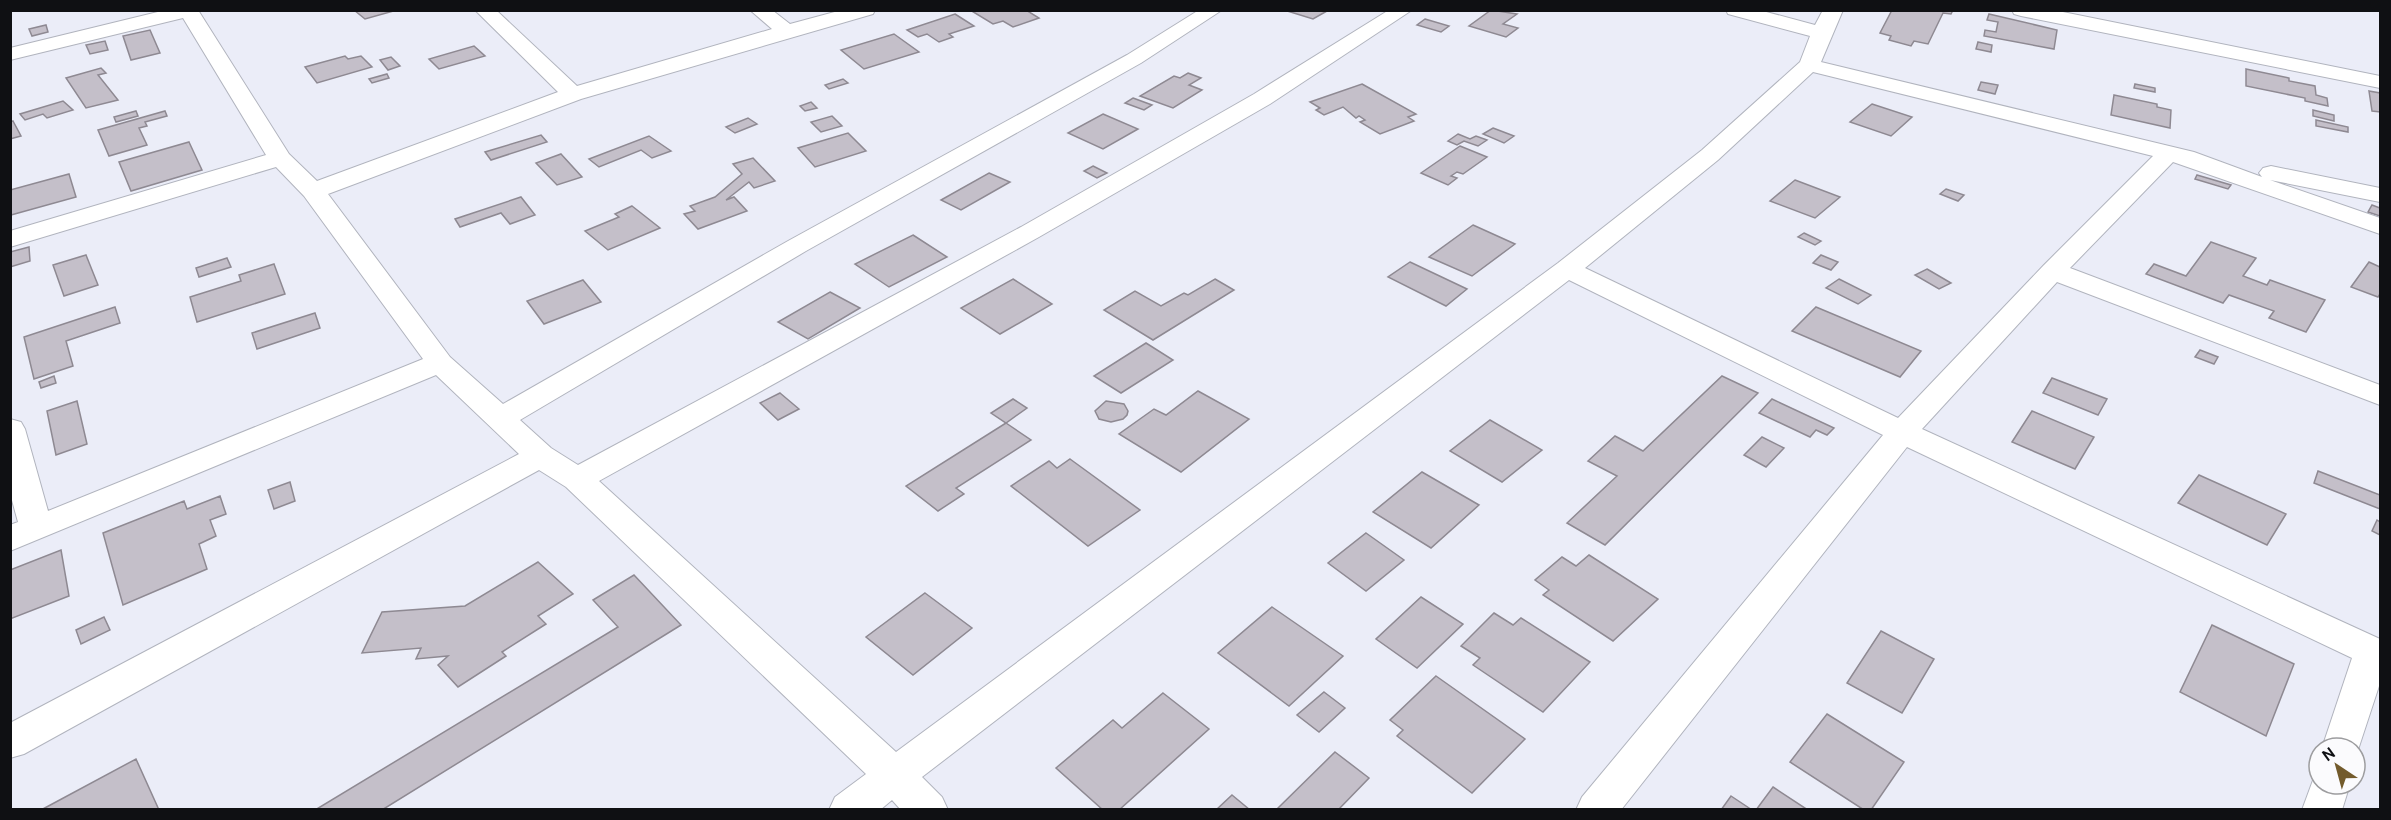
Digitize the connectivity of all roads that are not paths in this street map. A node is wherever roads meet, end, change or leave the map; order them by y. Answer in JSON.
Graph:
{"nodes":[{"id":1,"x":484,"y":10,"type":"edge"},
{"id":2,"x":759,"y":10,"type":"edge"},
{"id":3,"x":866,"y":10,"type":"edge"},
{"id":4,"x":1213,"y":10,"type":"edge"},
{"id":5,"x":1403,"y":10,"type":"edge"},
{"id":6,"x":1736,"y":10,"type":"edge"},
{"id":7,"x":2020,"y":10,"type":"edge"},
{"id":8,"x":188,"y":11,"type":"edge"},
{"id":9,"x":1827,"y":22,"type":"edge"},
{"id":10,"x":788,"y":31,"type":"junction"},
{"id":11,"x":10,"y":54,"type":"edge"},
{"id":12,"x":1809,"y":65,"type":"junction"},
{"id":13,"x":2380,"y":82,"type":"edge"},
{"id":14,"x":573,"y":94,"type":"junction"},
{"id":15,"x":2169,"y":153,"type":"junction"},
{"id":16,"x":280,"y":158,"type":"junction"},
{"id":17,"x":313,"y":191,"type":"junction"},
{"id":18,"x":2380,"y":195,"type":"edge"},
{"id":19,"x":2380,"y":226,"type":"edge"},
{"id":20,"x":10,"y":239,"type":"edge"},
{"id":21,"x":1567,"y":268,"type":"junction"},
{"id":22,"x":2053,"y":271,"type":"junction"},
{"id":23,"x":440,"y":363,"type":"junction"},
{"id":24,"x":2380,"y":396,"type":"edge"},
{"id":25,"x":501,"y":419,"type":"junction"},
{"id":26,"x":10,"y":429,"type":"edge"},
{"id":27,"x":1902,"y":432,"type":"junction"},
{"id":28,"x":540,"y":456,"type":"junction"},
{"id":29,"x":577,"y":479,"type":"junction"},
{"id":30,"x":23,"y":534,"type":"edge"},
{"id":31,"x":2376,"y":653,"type":"edge"},
{"id":32,"x":2345,"y":736,"type":"edge"},
{"id":33,"x":10,"y":742,"type":"edge"},
{"id":34,"x":894,"y":775,"type":"junction"},
{"id":35,"x":849,"y":810,"type":"edge"},
{"id":36,"x":928,"y":810,"type":"edge"},
{"id":37,"x":1596,"y":810,"type":"edge"}],
"edges":[{"from":1,"to":14,"type":"street"},
{"from":2,"to":10,"type":"street"},
{"from":3,"to":10,"type":"street"},
{"from":4,"to":25,"type":"street"},
{"from":5,"to":29,"type":"street"},
{"from":6,"to":9,"type":"street"},
{"from":7,"to":13,"type":"street"},
{"from":8,"to":11,"type":"street"},
{"from":8,"to":16,"type":"street"},
{"from":9,"to":12,"type":"street"},
{"from":10,"to":14,"type":"street"},
{"from":12,"to":15,"type":"street"},
{"from":12,"to":21,"type":"street"},
{"from":14,"to":17,"type":"street"},
{"from":15,"to":18,"type":"street"},
{"from":15,"to":19,"type":"street"},
{"from":15,"to":22,"type":"street"},
{"from":16,"to":17,"type":"street"},
{"from":16,"to":20,"type":"street"},
{"from":17,"to":23,"type":"street"},
{"from":21,"to":27,"type":"street"},
{"from":21,"to":34,"type":"street"},
{"from":22,"to":24,"type":"street"},
{"from":22,"to":27,"type":"street"},
{"from":23,"to":25,"type":"street"},
{"from":23,"to":30,"type":"street"},
{"from":25,"to":28,"type":"street"},
{"from":26,"to":30,"type":"street"},
{"from":27,"to":31,"type":"street"},
{"from":27,"to":37,"type":"street"},
{"from":28,"to":29,"type":"street"},
{"from":28,"to":33,"type":"street"},
{"from":29,"to":34,"type":"street"},
{"from":31,"to":32,"type":"street"},
{"from":34,"to":35,"type":"street"},
{"from":34,"to":36,"type":"street"}]}
